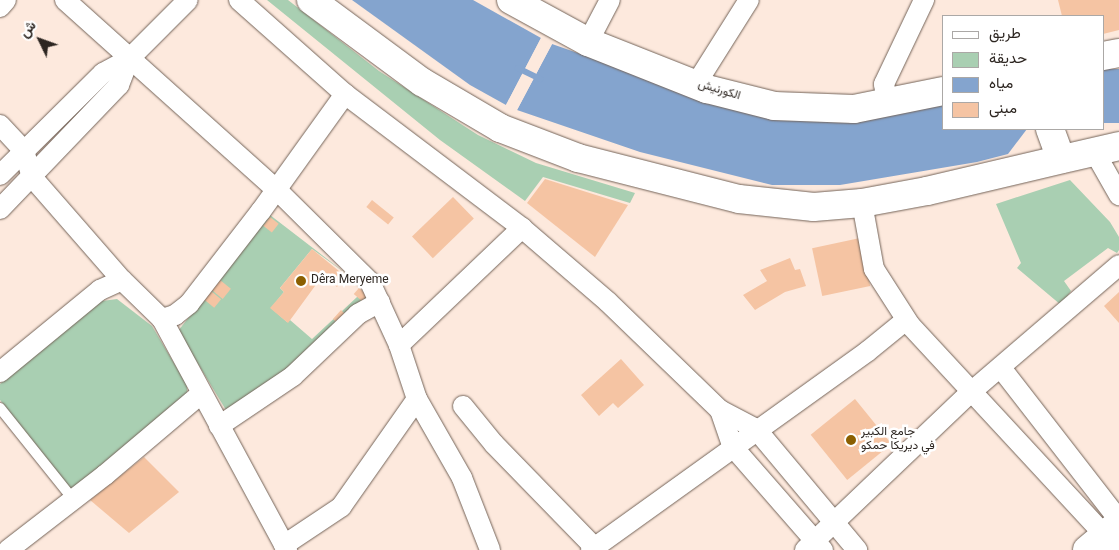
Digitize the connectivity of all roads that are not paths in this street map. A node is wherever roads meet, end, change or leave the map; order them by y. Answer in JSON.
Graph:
{"nodes":[{"id":1,"x":6,"y":0,"type":"edge"},
{"id":2,"x":65,"y":0,"type":"edge"},
{"id":3,"x":188,"y":0,"type":"edge"},
{"id":4,"x":239,"y":0,"type":"edge"},
{"id":5,"x":311,"y":0,"type":"edge"},
{"id":6,"x":511,"y":0,"type":"edge"},
{"id":7,"x":610,"y":0,"type":"edge"},
{"id":8,"x":748,"y":0,"type":"edge"},
{"id":9,"x":924,"y":0,"type":"edge"},
{"id":10,"x":0,"y":7,"type":"edge"},
{"id":11,"x":588,"y":42,"type":"junction"},
{"id":12,"x":1119,"y":53,"type":"edge"},
{"id":13,"x":1104,"y":56,"type":"edge"},
{"id":14,"x":130,"y":60,"type":"junction"},
{"id":15,"x":696,"y":84,"type":"junction"},
{"id":16,"x":942,"y":92,"type":"edge"},
{"id":17,"x":345,"y":94,"type":"junction"},
{"id":18,"x":887,"y":103,"type":"junction"},
{"id":19,"x":0,"y":124,"type":"edge"},
{"id":20,"x":1057,"y":145,"type":"edge"},
{"id":21,"x":1107,"y":148,"type":"edge"},
{"id":22,"x":24,"y":151,"type":"junction"},
{"id":23,"x":0,"y":175,"type":"edge"},
{"id":24,"x":32,"y":176,"type":"junction"},
{"id":25,"x":276,"y":189,"type":"junction"},
{"id":26,"x":1118,"y":190,"type":"edge"},
{"id":27,"x":862,"y":203,"type":"junction"},
{"id":28,"x":0,"y":209,"type":"edge"},
{"id":29,"x":522,"y":228,"type":"junction"},
{"id":30,"x":1119,"y":265,"type":"edge"},
{"id":31,"x":122,"y":280,"type":"junction"},
{"id":32,"x":380,"y":302,"type":"junction"},
{"id":33,"x":162,"y":319,"type":"junction"},
{"id":34,"x":906,"y":320,"type":"junction"},
{"id":35,"x":399,"y":345,"type":"junction"},
{"id":36,"x":1001,"y":368,"type":"junction"},
{"id":37,"x":0,"y":372,"type":"edge"},
{"id":38,"x":971,"y":392,"type":"junction"},
{"id":39,"x":201,"y":394,"type":"junction"},
{"id":40,"x":417,"y":399,"type":"junction"},
{"id":41,"x":463,"y":406,"type":"dead end"},
{"id":42,"x":0,"y":408,"type":"edge"},
{"id":43,"x":720,"y":410,"type":"junction"},
{"id":44,"x":219,"y":426,"type":"junction"},
{"id":45,"x":756,"y":429,"type":"junction"},
{"id":46,"x":733,"y":447,"type":"junction"},
{"id":47,"x":73,"y":499,"type":"junction"},
{"id":48,"x":836,"y":524,"type":"junction"},
{"id":49,"x":1110,"y":536,"type":"edge"},
{"id":50,"x":0,"y":543,"type":"edge"},
{"id":51,"x":814,"y":547,"type":"edge"},
{"id":52,"x":286,"y":548,"type":"edge"},
{"id":53,"x":594,"y":549,"type":"edge"},
{"id":54,"x":6,"y":550,"type":"edge"},
{"id":55,"x":490,"y":550,"type":"edge"},
{"id":56,"x":856,"y":550,"type":"edge"}],
"edges":[{"from":1,"to":10,"type":"street"},
{"from":2,"to":14,"type":"street"},
{"from":3,"to":14,"type":"street"},
{"from":4,"to":17,"type":"street"},
{"from":5,"to":27,"type":"main road"},
{"from":6,"to":11,"type":"main road","name":"الكورنيش"},
{"from":7,"to":11,"type":"street"},
{"from":8,"to":15,"type":"street"},
{"from":9,"to":18,"type":"street"},
{"from":11,"to":15,"type":"main road","name":"الكورنيش"},
{"from":12,"to":13,"type":"main road"},
{"from":14,"to":22,"type":"street"},
{"from":14,"to":24,"type":"street"},
{"from":14,"to":25,"type":"street"},
{"from":15,"to":18,"type":"main road","name":"الكورنيش"},
{"from":16,"to":18,"type":"main road","name":"الكورنيش"},
{"from":17,"to":25,"type":"street"},
{"from":17,"to":29,"type":"street"},
{"from":19,"to":22,"type":"street"},
{"from":20,"to":21,"type":"main road"},
{"from":20,"to":27,"type":"main road"},
{"from":21,"to":26,"type":"street"},
{"from":22,"to":23,"type":"street"},
{"from":22,"to":24,"type":"street"},
{"from":24,"to":28,"type":"street"},
{"from":24,"to":31,"type":"street"},
{"from":25,"to":32,"type":"street"},
{"from":25,"to":33,"type":"street"},
{"from":27,"to":34,"type":"street"},
{"from":29,"to":35,"type":"street"},
{"from":29,"to":43,"type":"street"},
{"from":30,"to":36,"type":"street"},
{"from":31,"to":33,"type":"street"},
{"from":31,"to":37,"type":"street"},
{"from":32,"to":35,"type":"street"},
{"from":32,"to":44,"type":"street"},
{"from":33,"to":39,"type":"street"},
{"from":34,"to":38,"type":"street"},
{"from":34,"to":45,"type":"street"},
{"from":35,"to":40,"type":"street"},
{"from":36,"to":38,"type":"street"},
{"from":36,"to":49,"type":"street"},
{"from":38,"to":48,"type":"street"},
{"from":38,"to":49,"type":"street"},
{"from":39,"to":44,"type":"street"},
{"from":39,"to":47,"type":"street"},
{"from":40,"to":52,"type":"street"},
{"from":40,"to":55,"type":"street"},
{"from":41,"to":53,"type":"street"},
{"from":42,"to":47,"type":"lane"},
{"from":43,"to":45,"type":"street"},
{"from":43,"to":46,"type":"street"},
{"from":44,"to":52,"type":"street"},
{"from":45,"to":46,"type":"street"},
{"from":45,"to":48,"type":"street"},
{"from":46,"to":51,"type":"street"},
{"from":46,"to":53,"type":"street"},
{"from":47,"to":54,"type":"street"},
{"from":48,"to":51,"type":"street"},
{"from":48,"to":56,"type":"street"},
{"from":50,"to":54,"type":"street"}]}
